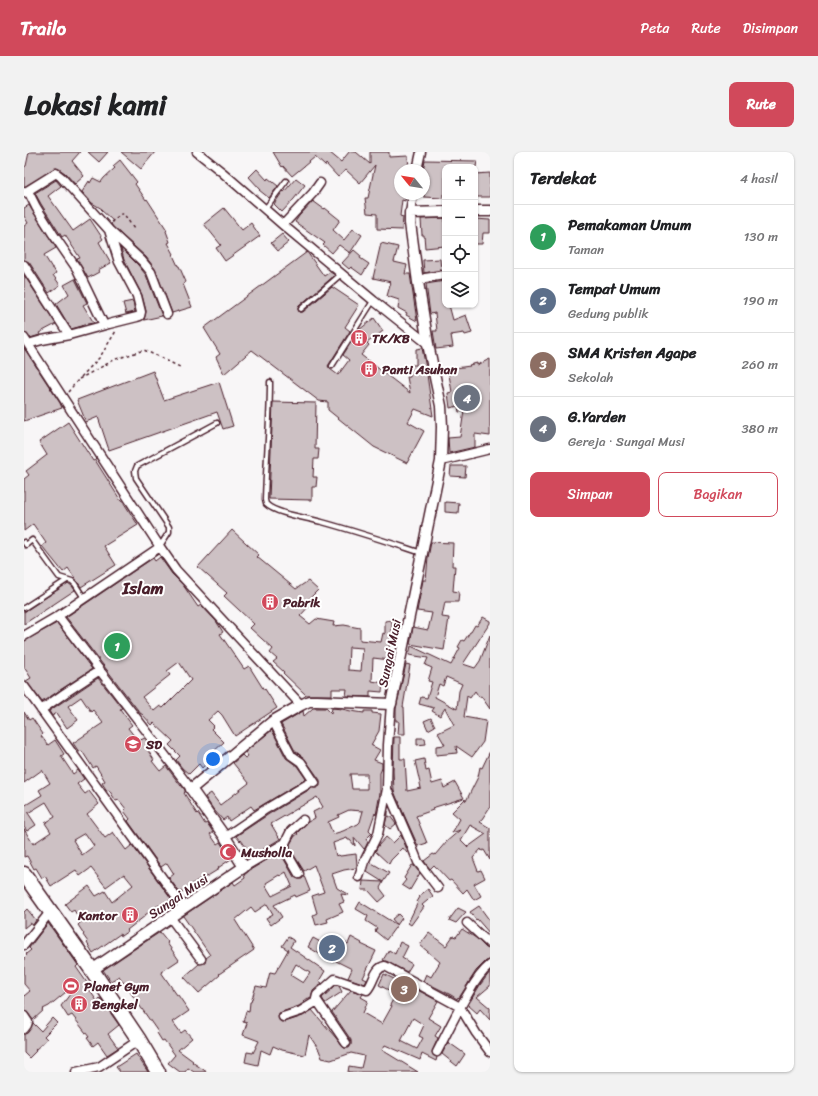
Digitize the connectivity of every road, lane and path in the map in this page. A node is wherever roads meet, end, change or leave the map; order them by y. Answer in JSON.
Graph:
{"nodes":[{"id":1,"x":199,"y":152,"type":"edge"},
{"id":2,"x":421,"y":152,"type":"edge"},
{"id":3,"x":418,"y":164,"type":"edge"},
{"id":4,"x":286,"y":180,"type":"dead end"},
{"id":5,"x":320,"y":183,"type":"dead end"},
{"id":6,"x":26,"y":192,"type":"edge"},
{"id":7,"x":412,"y":200,"type":"edge"},
{"id":8,"x":265,"y":209,"type":"junction"},
{"id":9,"x":490,"y":210,"type":"edge"},
{"id":10,"x":478,"y":211,"type":"edge"},
{"id":11,"x":442,"y":212,"type":"edge"},
{"id":12,"x":410,"y":213,"type":"junction"},
{"id":13,"x":283,"y":225,"type":"junction"},
{"id":14,"x":108,"y":228,"type":"junction"},
{"id":15,"x":134,"y":229,"type":"dead end"},
{"id":16,"x":24,"y":265,"type":"edge"},
{"id":17,"x":338,"y":272,"type":"junction"},
{"id":18,"x":442,"y":275,"type":"edge"},
{"id":19,"x":418,"y":282,"type":"junction"},
{"id":20,"x":374,"y":301,"type":"junction"},
{"id":21,"x":301,"y":309,"type":"dead end"},
{"id":22,"x":166,"y":314,"type":"dead end"},
{"id":23,"x":122,"y":321,"type":"junction"},
{"id":24,"x":104,"y":325,"type":"junction"},
{"id":25,"x":69,"y":335,"type":"junction"},
{"id":26,"x":26,"y":341,"type":"edge"},
{"id":27,"x":428,"y":344,"type":"junction"},
{"id":28,"x":332,"y":366,"type":"dead end"},
{"id":29,"x":180,"y":367,"type":"dead end"},
{"id":30,"x":79,"y":379,"type":"junction"},
{"id":31,"x":270,"y":382,"type":"dead end"},
{"id":32,"x":62,"y":397,"type":"junction"},
{"id":33,"x":216,"y":423,"type":"dead end"},
{"id":34,"x":490,"y":449,"type":"edge"},
{"id":35,"x":441,"y":461,"type":"junction"},
{"id":36,"x":24,"y":542,"type":"edge"},
{"id":37,"x":160,"y":547,"type":"junction"},
{"id":38,"x":423,"y":553,"type":"junction"},
{"id":39,"x":67,"y":580,"type":"junction"},
{"id":40,"x":84,"y":598,"type":"junction"},
{"id":41,"x":24,"y":608,"type":"edge"},
{"id":42,"x":58,"y":616,"type":"junction"},
{"id":43,"x":24,"y":636,"type":"edge"},
{"id":44,"x":100,"y":670,"type":"junction"},
{"id":45,"x":24,"y":686,"type":"edge"},
{"id":46,"x":391,"y":704,"type":"junction"},
{"id":47,"x":301,"y":705,"type":"junction"},
{"id":48,"x":41,"y":710,"type":"junction"},
{"id":49,"x":273,"y":721,"type":"junction"},
{"id":50,"x":191,"y":789,"type":"junction"},
{"id":51,"x":387,"y":789,"type":"junction"},
{"id":52,"x":303,"y":820,"type":"dead end"},
{"id":53,"x":225,"y":837,"type":"junction"},
{"id":54,"x":285,"y":843,"type":"junction"},
{"id":55,"x":244,"y":867,"type":"junction"},
{"id":56,"x":24,"y":874,"type":"edge"},
{"id":57,"x":299,"y":874,"type":"dead end"},
{"id":58,"x":359,"y":877,"type":"dead end"},
{"id":59,"x":438,"y":888,"type":"dead end"},
{"id":60,"x":184,"y":908,"type":"junction"},
{"id":61,"x":50,"y":912,"type":"junction"},
{"id":62,"x":170,"y":917,"type":"junction"},
{"id":63,"x":467,"y":923,"type":"dead end"},
{"id":64,"x":490,"y":944,"type":"edge"},
{"id":65,"x":24,"y":945,"type":"edge"},
{"id":66,"x":201,"y":959,"type":"dead end"},
{"id":67,"x":490,"y":965,"type":"edge"},
{"id":68,"x":92,"y":970,"type":"junction"},
{"id":69,"x":317,"y":1001,"type":"junction"},
{"id":70,"x":460,"y":1007,"type":"junction"},
{"id":71,"x":24,"y":1016,"type":"edge"},
{"id":72,"x":283,"y":1017,"type":"dead end"},
{"id":73,"x":24,"y":1029,"type":"edge"},
{"id":74,"x":139,"y":1040,"type":"junction"},
{"id":75,"x":346,"y":1043,"type":"dead end"},
{"id":76,"x":437,"y":1052,"type":"dead end"},
{"id":77,"x":490,"y":1052,"type":"edge"},
{"id":78,"x":100,"y":1069,"type":"edge"},
{"id":79,"x":76,"y":1072,"type":"edge"},
{"id":80,"x":158,"y":1072,"type":"edge"}],
"edges":[{"from":1,"to":8,"type":"street"},
{"from":2,"to":3,"type":"street"},
{"from":4,"to":8,"type":"lane"},
{"from":5,"to":13,"type":"street"},
{"from":6,"to":14,"type":"street"},
{"from":6,"to":24,"type":"street"},
{"from":7,"to":12,"type":"street"},
{"from":8,"to":13,"type":"street"},
{"from":9,"to":10,"type":"street"},
{"from":11,"to":12,"type":"street"},
{"from":12,"to":19,"type":"street","name":"Sungai Musi"},
{"from":13,"to":17,"type":"street"},
{"from":14,"to":15,"type":"path"},
{"from":14,"to":22,"type":"street"},
{"from":14,"to":23,"type":"street"},
{"from":16,"to":25,"type":"street"},
{"from":17,"to":20,"type":"street"},
{"from":17,"to":21,"type":"lane"},
{"from":18,"to":19,"type":"street"},
{"from":19,"to":27,"type":"street","name":"Sungai Musi"},
{"from":20,"to":27,"type":"street"},
{"from":20,"to":28,"type":"lane"},
{"from":23,"to":24,"type":"street"},
{"from":23,"to":30,"type":"path"},
{"from":24,"to":25,"type":"street"},
{"from":25,"to":26,"type":"street"},
{"from":26,"to":32,"type":"street"},
{"from":27,"to":35,"type":"street","name":"Sungai Musi"},
{"from":29,"to":30,"type":"path"},
{"from":30,"to":32,"type":"path"},
{"from":31,"to":38,"type":"lane"},
{"from":32,"to":37,"type":"street"},
{"from":33,"to":37,"type":"lane"},
{"from":34,"to":35,"type":"street"},
{"from":35,"to":38,"type":"street","name":"Sungai Musi"},
{"from":36,"to":39,"type":"lane"},
{"from":37,"to":40,"type":"street"},
{"from":37,"to":47,"type":"street"},
{"from":38,"to":46,"type":"street","name":"Sungai Musi"},
{"from":39,"to":40,"type":"lane"},
{"from":39,"to":41,"type":"lane"},
{"from":40,"to":42,"type":"street"},
{"from":42,"to":43,"type":"street"},
{"from":42,"to":44,"type":"street"},
{"from":44,"to":48,"type":"street"},
{"from":44,"to":50,"type":"street"},
{"from":45,"to":48,"type":"street"},
{"from":46,"to":47,"type":"street","name":"Sungai Musi"},
{"from":46,"to":51,"type":"street"},
{"from":47,"to":49,"type":"street","name":"Sungai Musi"},
{"from":48,"to":60,"type":"street"},
{"from":49,"to":50,"type":"street","name":"Sungai Musi"},
{"from":49,"to":53,"type":"street"},
{"from":50,"to":53,"type":"street"},
{"from":51,"to":58,"type":"street"},
{"from":51,"to":59,"type":"street"},
{"from":52,"to":54,"type":"street"},
{"from":53,"to":55,"type":"street"},
{"from":54,"to":55,"type":"street"},
{"from":54,"to":57,"type":"street"},
{"from":55,"to":60,"type":"street","name":"Sungai Musi"},
{"from":56,"to":61,"type":"highway"},
{"from":60,"to":62,"type":"street","name":"Sungai Musi"},
{"from":61,"to":65,"type":"street"},
{"from":61,"to":68,"type":"highway"},
{"from":62,"to":66,"type":"street"},
{"from":62,"to":68,"type":"street","name":"Sungai Musi"},
{"from":63,"to":64,"type":"street"},
{"from":67,"to":70,"type":"street"},
{"from":68,"to":74,"type":"highway"},
{"from":69,"to":70,"type":"street"},
{"from":69,"to":72,"type":"street"},
{"from":69,"to":75,"type":"street"},
{"from":70,"to":76,"type":"street"},
{"from":70,"to":77,"type":"street"},
{"from":71,"to":73,"type":"street"},
{"from":74,"to":78,"type":"street"},
{"from":74,"to":80,"type":"highway"},
{"from":78,"to":79,"type":"street"}]}
